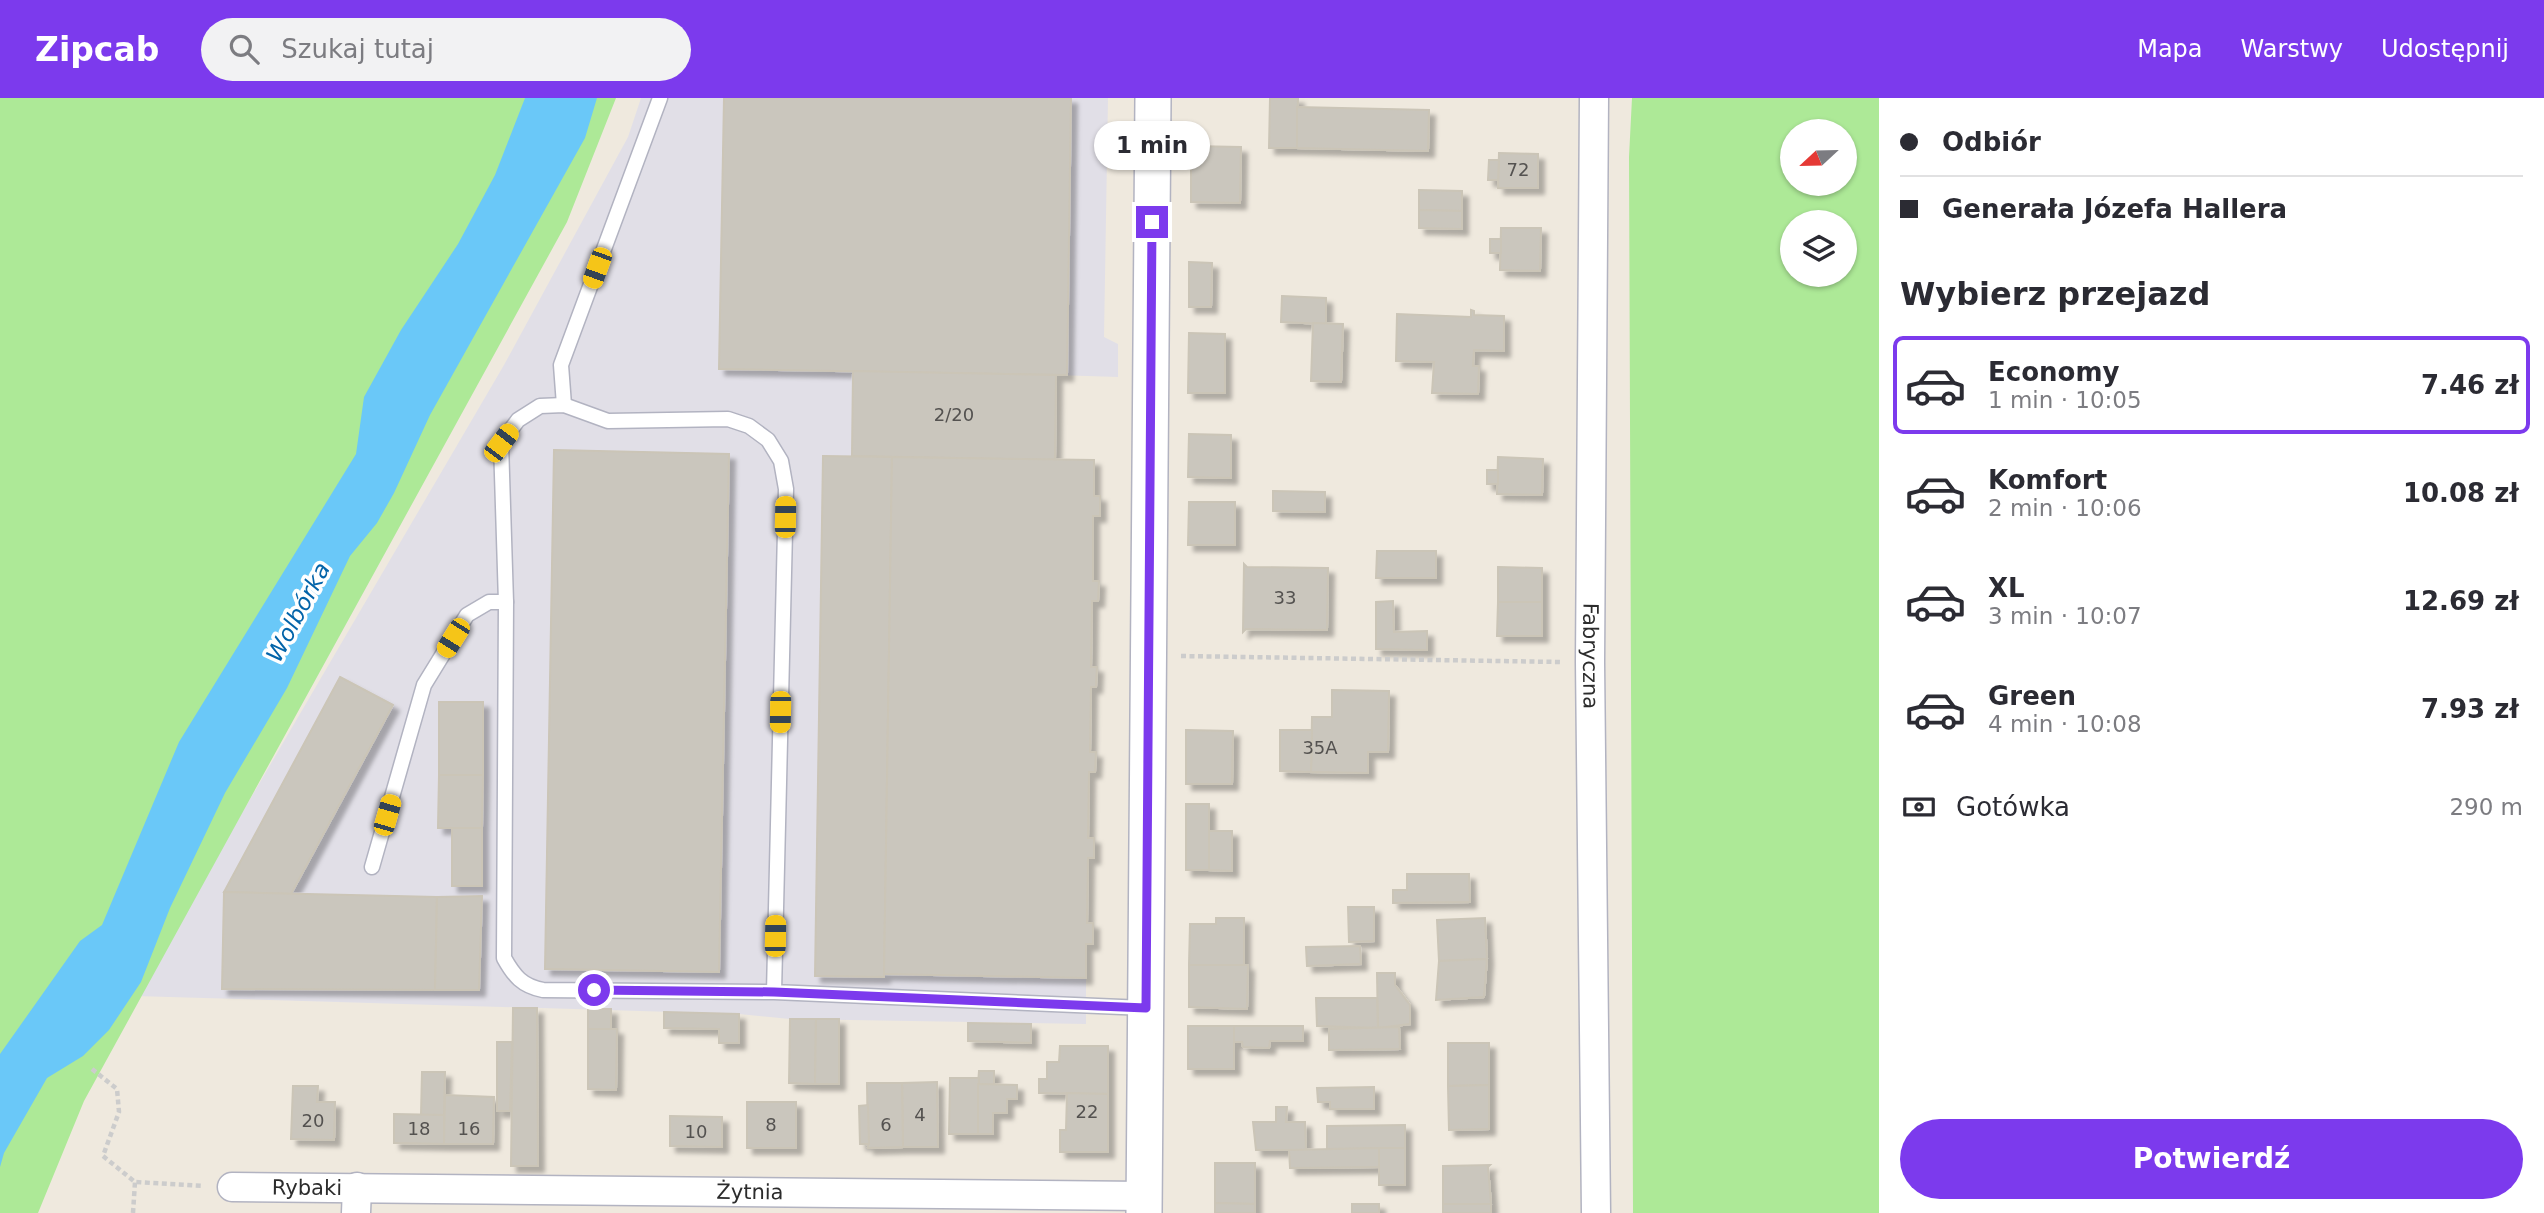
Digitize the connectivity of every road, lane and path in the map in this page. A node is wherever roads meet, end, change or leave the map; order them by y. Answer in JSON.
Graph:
{"nodes":[{"id":1,"x":660,"y":98,"type":"edge"},
{"id":2,"x":1153,"y":98,"type":"edge"},
{"id":3,"x":1594,"y":98,"type":"edge"},
{"id":4,"x":564,"y":405,"type":"junction"},
{"id":5,"x":506,"y":602,"type":"junction"},
{"id":6,"x":1148,"y":656,"type":"junction"},
{"id":7,"x":1590,"y":662,"type":"junction"},
{"id":8,"x":372,"y":867,"type":"dead end"},
{"id":9,"x":774,"y":992,"type":"junction"},
{"id":10,"x":1146,"y":1008,"type":"junction"},
{"id":11,"x":92,"y":1069,"type":"dead end"},
{"id":12,"x":135,"y":1182,"type":"junction"},
{"id":13,"x":232,"y":1187,"type":"joint"},
{"id":14,"x":357,"y":1200,"type":"edge"},
{"id":15,"x":1144,"y":1204,"type":"edge"},
{"id":16,"x":133,"y":1213,"type":"edge"},
{"id":17,"x":1596,"y":1213,"type":"edge"}],
"edges":[{"from":1,"to":4,"type":"lane"},
{"from":2,"to":6,"type":"street"},
{"from":3,"to":7,"type":"street","name":"Fabryczna"},
{"from":4,"to":5,"type":"lane"},
{"from":4,"to":9,"type":"lane"},
{"from":5,"to":8,"type":"lane"},
{"from":5,"to":9,"type":"lane"},
{"from":6,"to":7,"type":"path"},
{"from":6,"to":10,"type":"street"},
{"from":7,"to":17,"type":"street","name":"Fabryczna"},
{"from":9,"to":10,"type":"lane"},
{"from":10,"to":15,"type":"street"},
{"from":11,"to":12,"type":"path"},
{"from":12,"to":13,"type":"path"},
{"from":12,"to":16,"type":"path"},
{"from":13,"to":14,"type":"street","name":"Rybaki"},
{"from":14,"to":15,"type":"street","name":"Żytnia"}]}
